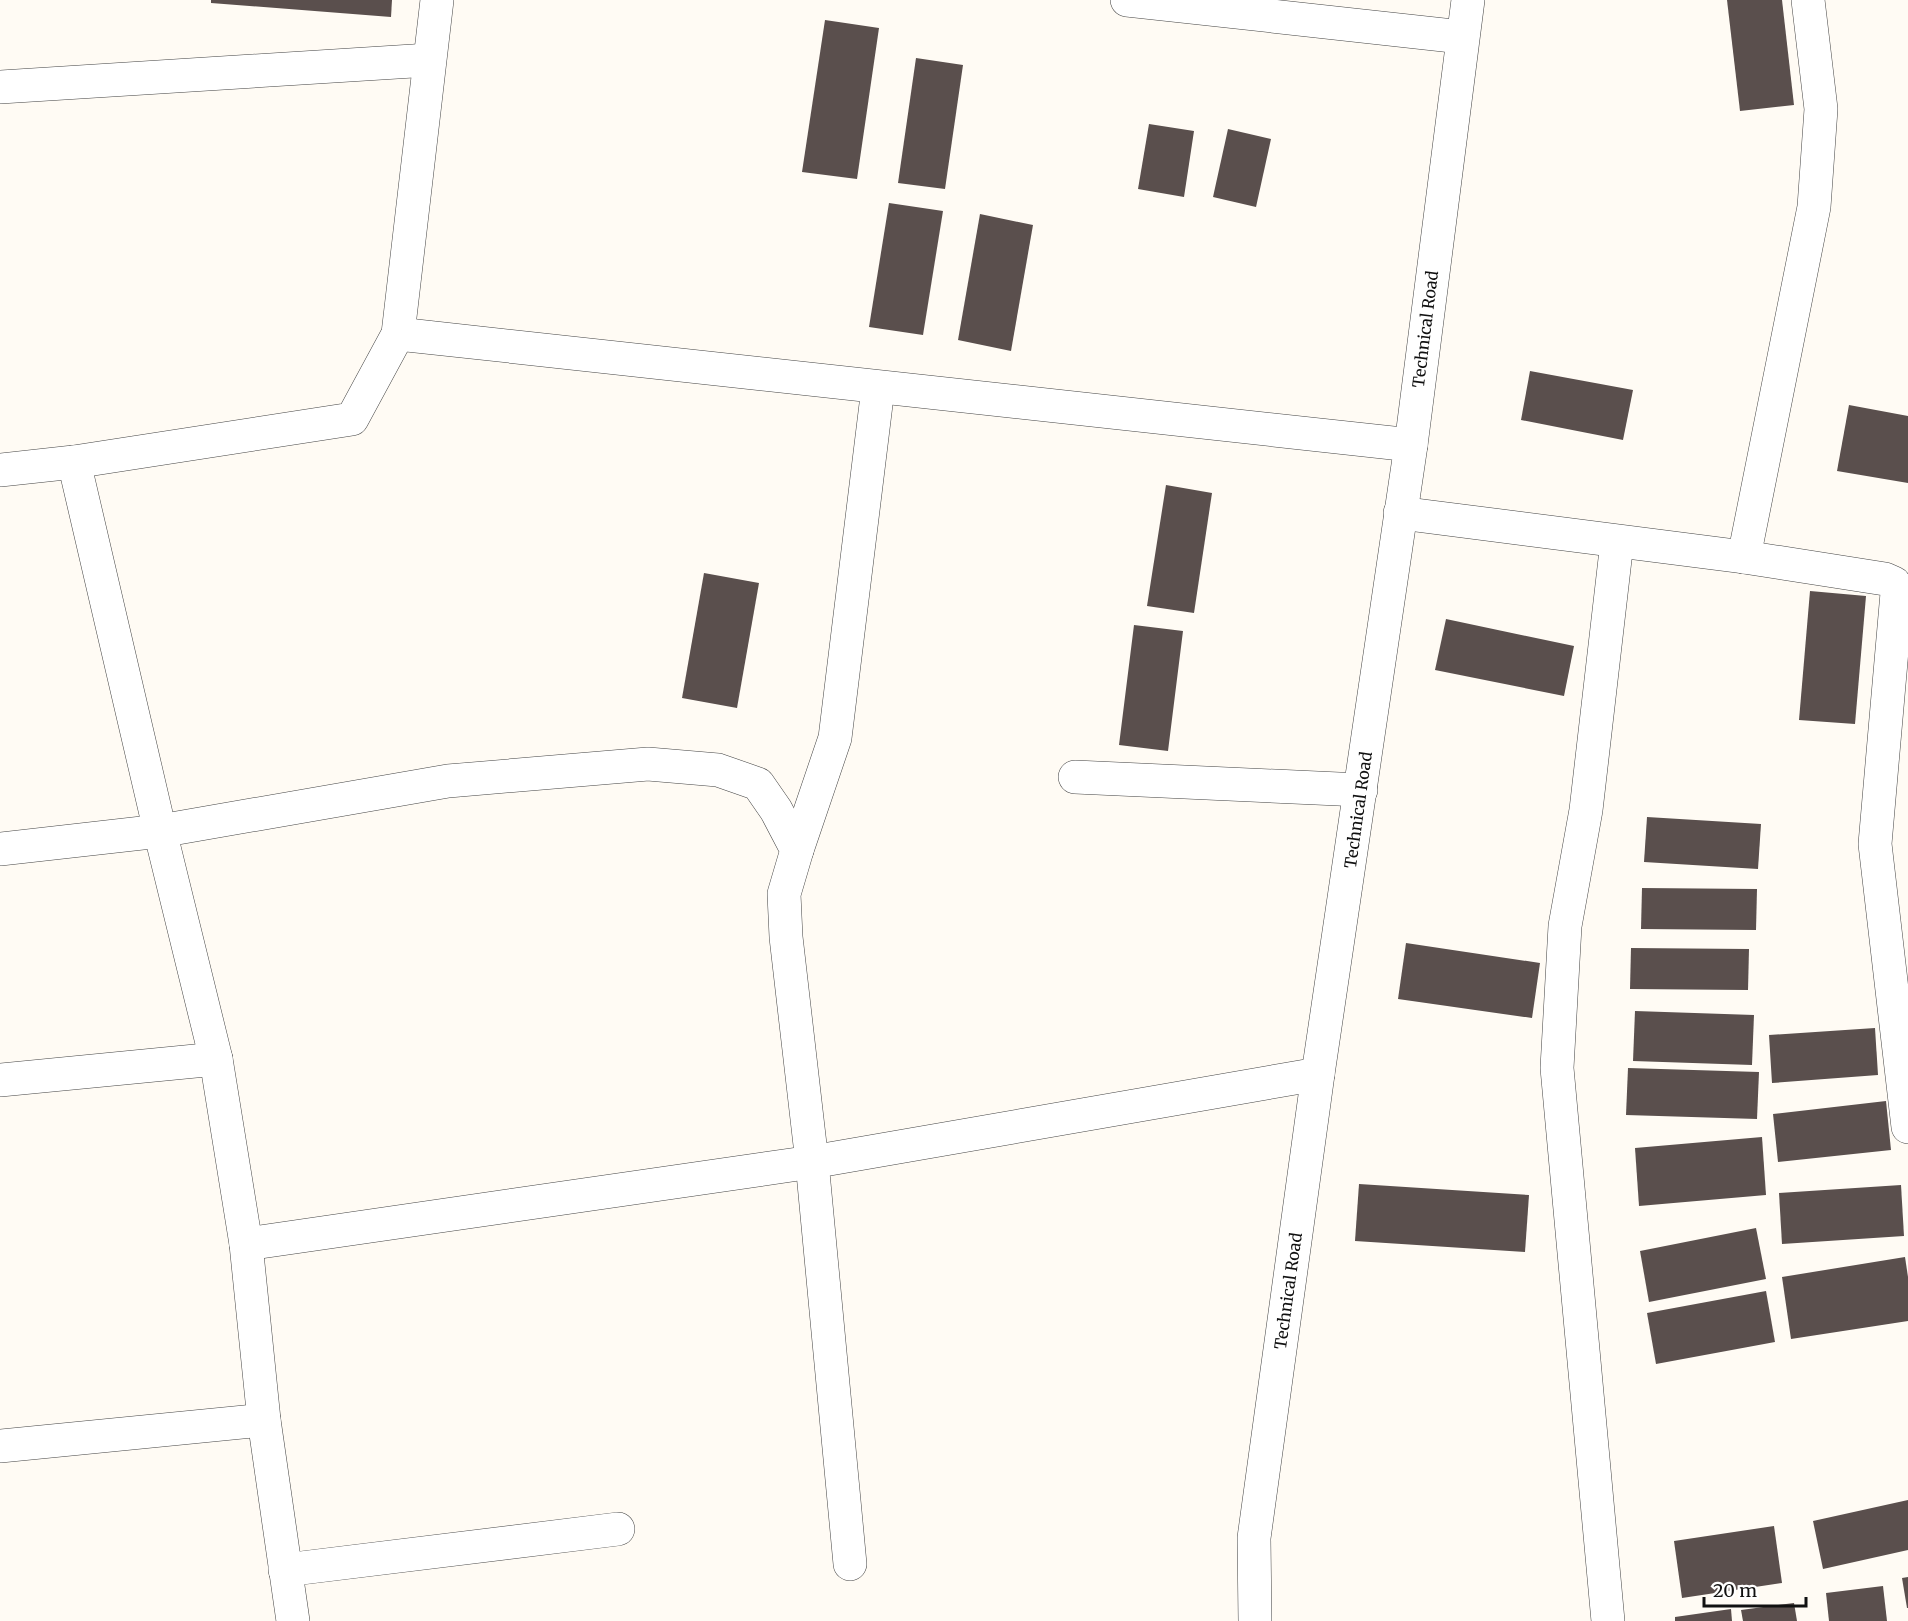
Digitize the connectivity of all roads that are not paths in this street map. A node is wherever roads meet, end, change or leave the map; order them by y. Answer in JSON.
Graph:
{"nodes":[{"id":1,"x":437,"y":0,"type":"edge"},
{"id":2,"x":1126,"y":0,"type":"edge"},
{"id":3,"x":1468,"y":0,"type":"edge"},
{"id":4,"x":1808,"y":0,"type":"edge"},
{"id":5,"x":1462,"y":37,"type":"junction"},
{"id":6,"x":429,"y":60,"type":"junction"},
{"id":7,"x":0,"y":87,"type":"edge"},
{"id":8,"x":398,"y":334,"type":"junction"},
{"id":9,"x":878,"y":388,"type":"junction"},
{"id":10,"x":1411,"y":446,"type":"junction"},
{"id":11,"x":74,"y":462,"type":"junction"},
{"id":12,"x":0,"y":470,"type":"edge"},
{"id":13,"x":1400,"y":513,"type":"junction"},
{"id":14,"x":1617,"y":542,"type":"junction"},
{"id":15,"x":1744,"y":557,"type":"junction"},
{"id":16,"x":1076,"y":777,"type":"dead end"},
{"id":17,"x":1361,"y":790,"type":"junction"},
{"id":18,"x":160,"y":831,"type":"junction"},
{"id":19,"x":0,"y":849,"type":"edge"},
{"id":20,"x":797,"y":850,"type":"junction"},
{"id":21,"x":216,"y":1059,"type":"junction"},
{"id":22,"x":1318,"y":1074,"type":"junction"},
{"id":23,"x":0,"y":1080,"type":"edge"},
{"id":24,"x":1908,"y":1127,"type":"edge"},
{"id":25,"x":812,"y":1162,"type":"junction"},
{"id":26,"x":246,"y":1244,"type":"junction"},
{"id":27,"x":264,"y":1420,"type":"junction"},
{"id":28,"x":0,"y":1446,"type":"edge"},
{"id":29,"x":618,"y":1529,"type":"dead end"},
{"id":30,"x":850,"y":1564,"type":"dead end"},
{"id":31,"x":285,"y":1570,"type":"junction"},
{"id":32,"x":293,"y":1621,"type":"edge"},
{"id":33,"x":1255,"y":1621,"type":"edge"},
{"id":34,"x":1608,"y":1621,"type":"edge"}],
"edges":[{"from":1,"to":6,"type":"street"},
{"from":2,"to":5,"type":"street"},
{"from":3,"to":5,"type":"street","name":"Technical Road"},
{"from":4,"to":15,"type":"street"},
{"from":5,"to":10,"type":"street","name":"Technical Road"},
{"from":6,"to":7,"type":"street"},
{"from":6,"to":8,"type":"street"},
{"from":8,"to":9,"type":"street"},
{"from":8,"to":11,"type":"street"},
{"from":9,"to":10,"type":"street"},
{"from":9,"to":20,"type":"street"},
{"from":10,"to":13,"type":"street","name":"Technical Road"},
{"from":11,"to":12,"type":"street"},
{"from":11,"to":18,"type":"street"},
{"from":13,"to":14,"type":"street"},
{"from":13,"to":17,"type":"street","name":"Technical Road"},
{"from":14,"to":15,"type":"street"},
{"from":14,"to":34,"type":"street"},
{"from":15,"to":24,"type":"street"},
{"from":16,"to":17,"type":"street"},
{"from":17,"to":22,"type":"street","name":"Technical Road"},
{"from":18,"to":19,"type":"street"},
{"from":18,"to":20,"type":"street"},
{"from":18,"to":21,"type":"street"},
{"from":20,"to":25,"type":"street"},
{"from":21,"to":23,"type":"street"},
{"from":21,"to":26,"type":"street"},
{"from":22,"to":25,"type":"street"},
{"from":22,"to":33,"type":"street","name":"Technical Road"},
{"from":25,"to":26,"type":"street"},
{"from":25,"to":30,"type":"street"},
{"from":26,"to":27,"type":"street"},
{"from":27,"to":28,"type":"street"},
{"from":27,"to":31,"type":"street"},
{"from":29,"to":31,"type":"street"},
{"from":31,"to":32,"type":"street"}]}
